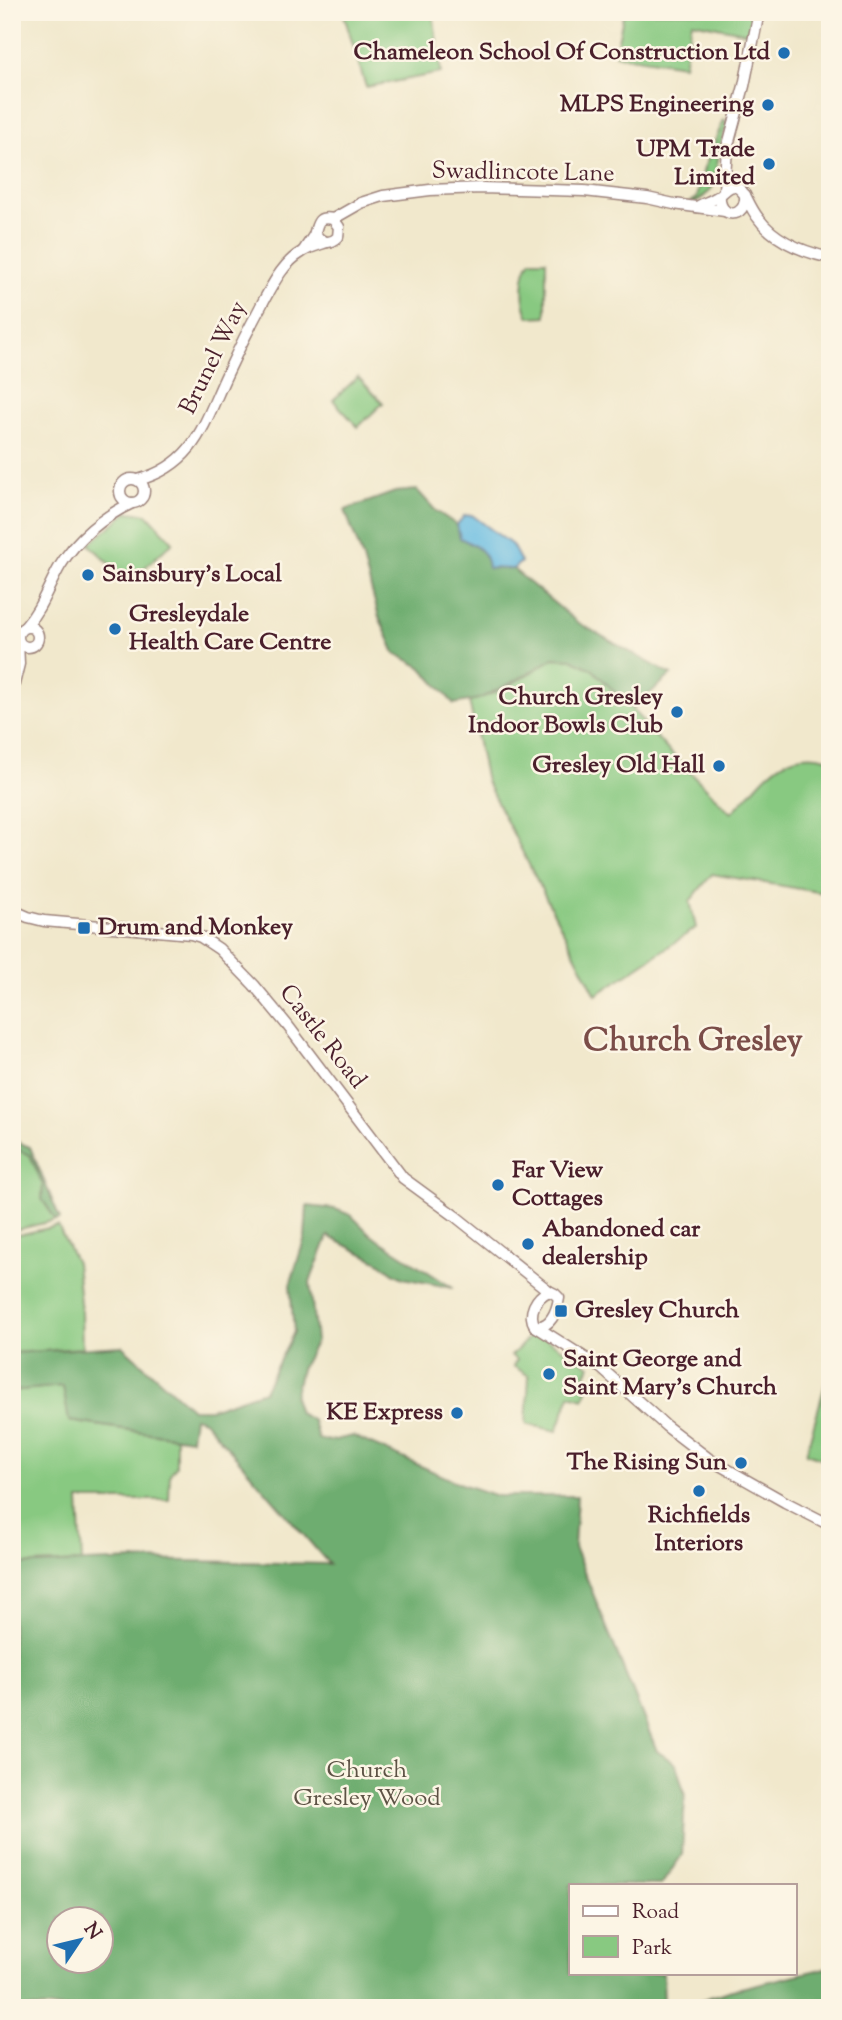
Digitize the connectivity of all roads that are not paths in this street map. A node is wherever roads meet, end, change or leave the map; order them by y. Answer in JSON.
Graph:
{"nodes":[{"id":1,"x":759,"y":12,"type":"edge"},
{"id":2,"x":726,"y":163,"type":"junction"},
{"id":3,"x":722,"y":192,"type":"junction"},
{"id":4,"x":742,"y":192,"type":"junction"},
{"id":5,"x":697,"y":207,"type":"junction"},
{"id":6,"x":351,"y":210,"type":"junction"},
{"id":7,"x":725,"y":211,"type":"junction"},
{"id":8,"x":737,"y":212,"type":"junction"},
{"id":9,"x":333,"y":219,"type":"junction"},
{"id":10,"x":759,"y":220,"type":"junction"},
{"id":11,"x":340,"y":230,"type":"junction"},
{"id":12,"x":315,"y":232,"type":"junction"},
{"id":13,"x":327,"y":242,"type":"junction"},
{"id":14,"x":304,"y":250,"type":"junction"},
{"id":15,"x":830,"y":258,"type":"edge"},
{"id":16,"x":141,"y":485,"type":"junction"},
{"id":17,"x":120,"y":493,"type":"junction"},
{"id":18,"x":132,"y":503,"type":"junction"},
{"id":19,"x":114,"y":511,"type":"junction"},
{"id":20,"x":38,"y":610,"type":"junction"},
{"id":21,"x":25,"y":627,"type":"junction"},
{"id":22,"x":37,"y":633,"type":"junction"},
{"id":23,"x":18,"y":641,"type":"junction"},
{"id":24,"x":35,"y":645,"type":"junction"},
{"id":25,"x":16,"y":679,"type":"junction"},
{"id":26,"x":12,"y":692,"type":"edge"},
{"id":27,"x":12,"y":910,"type":"edge"},
{"id":28,"x":549,"y":1292,"type":"junction"},
{"id":29,"x":549,"y":1321,"type":"junction"},
{"id":30,"x":535,"y":1326,"type":"junction"},
{"id":31,"x":551,"y":1336,"type":"junction"},
{"id":32,"x":830,"y":1525,"type":"edge"}],
"edges":[{"from":1,"to":2,"type":"street"},
{"from":2,"to":3,"type":"street"},
{"from":2,"to":4,"type":"street"},
{"from":3,"to":4,"type":"street"},
{"from":3,"to":5,"type":"street"},
{"from":3,"to":7,"type":"street"},
{"from":4,"to":8,"type":"street"},
{"from":4,"to":10,"type":"street"},
{"from":5,"to":6,"type":"street","name":"Swadlincote Lane"},
{"from":5,"to":7,"type":"street","name":"Swadlincote Lane"},
{"from":6,"to":9,"type":"street","name":"Swadlincote Lane"},
{"from":6,"to":11,"type":"street"},
{"from":7,"to":8,"type":"street"},
{"from":8,"to":10,"type":"street"},
{"from":9,"to":11,"type":"street"},
{"from":9,"to":12,"type":"street"},
{"from":10,"to":15,"type":"street"},
{"from":11,"to":13,"type":"street"},
{"from":12,"to":13,"type":"street"},
{"from":12,"to":14,"type":"street","name":"Brunel Way"},
{"from":13,"to":14,"type":"street","name":"Brunel Way"},
{"from":14,"to":16,"type":"street","name":"Brunel Way"},
{"from":16,"to":17,"type":"street"},
{"from":16,"to":18,"type":"street"},
{"from":17,"to":18,"type":"street"},
{"from":17,"to":19,"type":"street"},
{"from":18,"to":19,"type":"street"},
{"from":19,"to":20,"type":"street"},
{"from":20,"to":21,"type":"street"},
{"from":20,"to":22,"type":"street"},
{"from":21,"to":22,"type":"street"},
{"from":21,"to":23,"type":"street"},
{"from":22,"to":24,"type":"street"},
{"from":23,"to":24,"type":"street"},
{"from":23,"to":25,"type":"street"},
{"from":24,"to":25,"type":"street"},
{"from":25,"to":26,"type":"street"},
{"from":27,"to":28,"type":"street","name":"Castle Road"},
{"from":28,"to":29,"type":"street"},
{"from":28,"to":30,"type":"street"},
{"from":29,"to":30,"type":"street"},
{"from":29,"to":31,"type":"street"},
{"from":30,"to":31,"type":"street"},
{"from":31,"to":32,"type":"street"}]}
